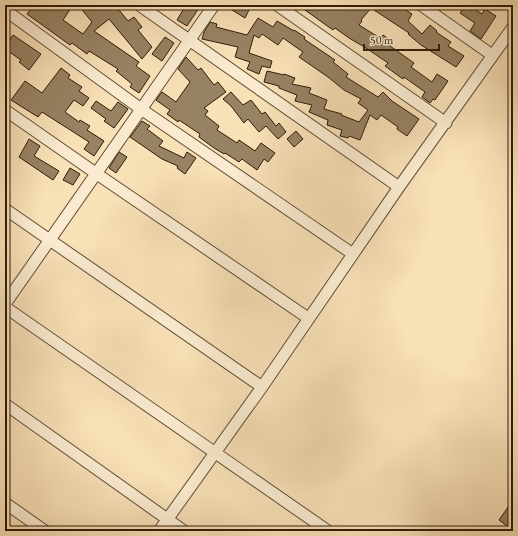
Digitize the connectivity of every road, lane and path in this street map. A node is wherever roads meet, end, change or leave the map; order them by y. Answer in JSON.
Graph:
{"nodes":[{"id":1,"x":138,"y":5,"type":"edge"},
{"id":2,"x":214,"y":5,"type":"edge"},
{"id":3,"x":277,"y":5,"type":"edge"},
{"id":4,"x":421,"y":5,"type":"edge"},
{"id":5,"x":5,"y":10,"type":"edge"},
{"id":6,"x":513,"y":26,"type":"edge"},
{"id":7,"x":189,"y":41,"type":"junction"},
{"id":8,"x":492,"y":55,"type":"junction"},
{"id":9,"x":142,"y":109,"type":"junction"},
{"id":10,"x":5,"y":110,"type":"edge"},
{"id":11,"x":446,"y":123,"type":"junction"},
{"id":12,"x":97,"y":174,"type":"junction"},
{"id":13,"x":399,"y":188,"type":"junction"},
{"id":14,"x":5,"y":209,"type":"edge"},
{"id":15,"x":49,"y":240,"type":"junction"},
{"id":16,"x":353,"y":254,"type":"junction"},
{"id":17,"x":5,"y":304,"type":"edge"},
{"id":18,"x":5,"y":307,"type":"edge"},
{"id":19,"x":308,"y":318,"type":"junction"},
{"id":20,"x":262,"y":387,"type":"junction"},
{"id":21,"x":5,"y":404,"type":"edge"},
{"id":22,"x":215,"y":452,"type":"junction"},
{"id":23,"x":5,"y":503,"type":"edge"},
{"id":24,"x":168,"y":519,"type":"junction"},
{"id":25,"x":45,"y":531,"type":"edge"},
{"id":26,"x":159,"y":531,"type":"edge"},
{"id":27,"x":184,"y":531,"type":"edge"},
{"id":28,"x":328,"y":531,"type":"edge"}],
"edges":[{"from":1,"to":7,"type":"street"},
{"from":2,"to":7,"type":"street"},
{"from":3,"to":11,"type":"street"},
{"from":4,"to":8,"type":"street"},
{"from":5,"to":9,"type":"street"},
{"from":6,"to":8,"type":"street"},
{"from":7,"to":9,"type":"street"},
{"from":7,"to":13,"type":"street"},
{"from":8,"to":11,"type":"street"},
{"from":9,"to":12,"type":"street"},
{"from":9,"to":16,"type":"street"},
{"from":10,"to":12,"type":"street"},
{"from":11,"to":13,"type":"street"},
{"from":12,"to":15,"type":"street"},
{"from":12,"to":19,"type":"street"},
{"from":13,"to":16,"type":"street"},
{"from":14,"to":15,"type":"street"},
{"from":15,"to":17,"type":"street"},
{"from":15,"to":20,"type":"street"},
{"from":16,"to":19,"type":"street"},
{"from":18,"to":22,"type":"street"},
{"from":19,"to":20,"type":"street"},
{"from":20,"to":22,"type":"street"},
{"from":21,"to":24,"type":"street"},
{"from":22,"to":24,"type":"street"},
{"from":22,"to":28,"type":"street"},
{"from":23,"to":25,"type":"street"},
{"from":24,"to":26,"type":"street"},
{"from":24,"to":27,"type":"street"}]}
